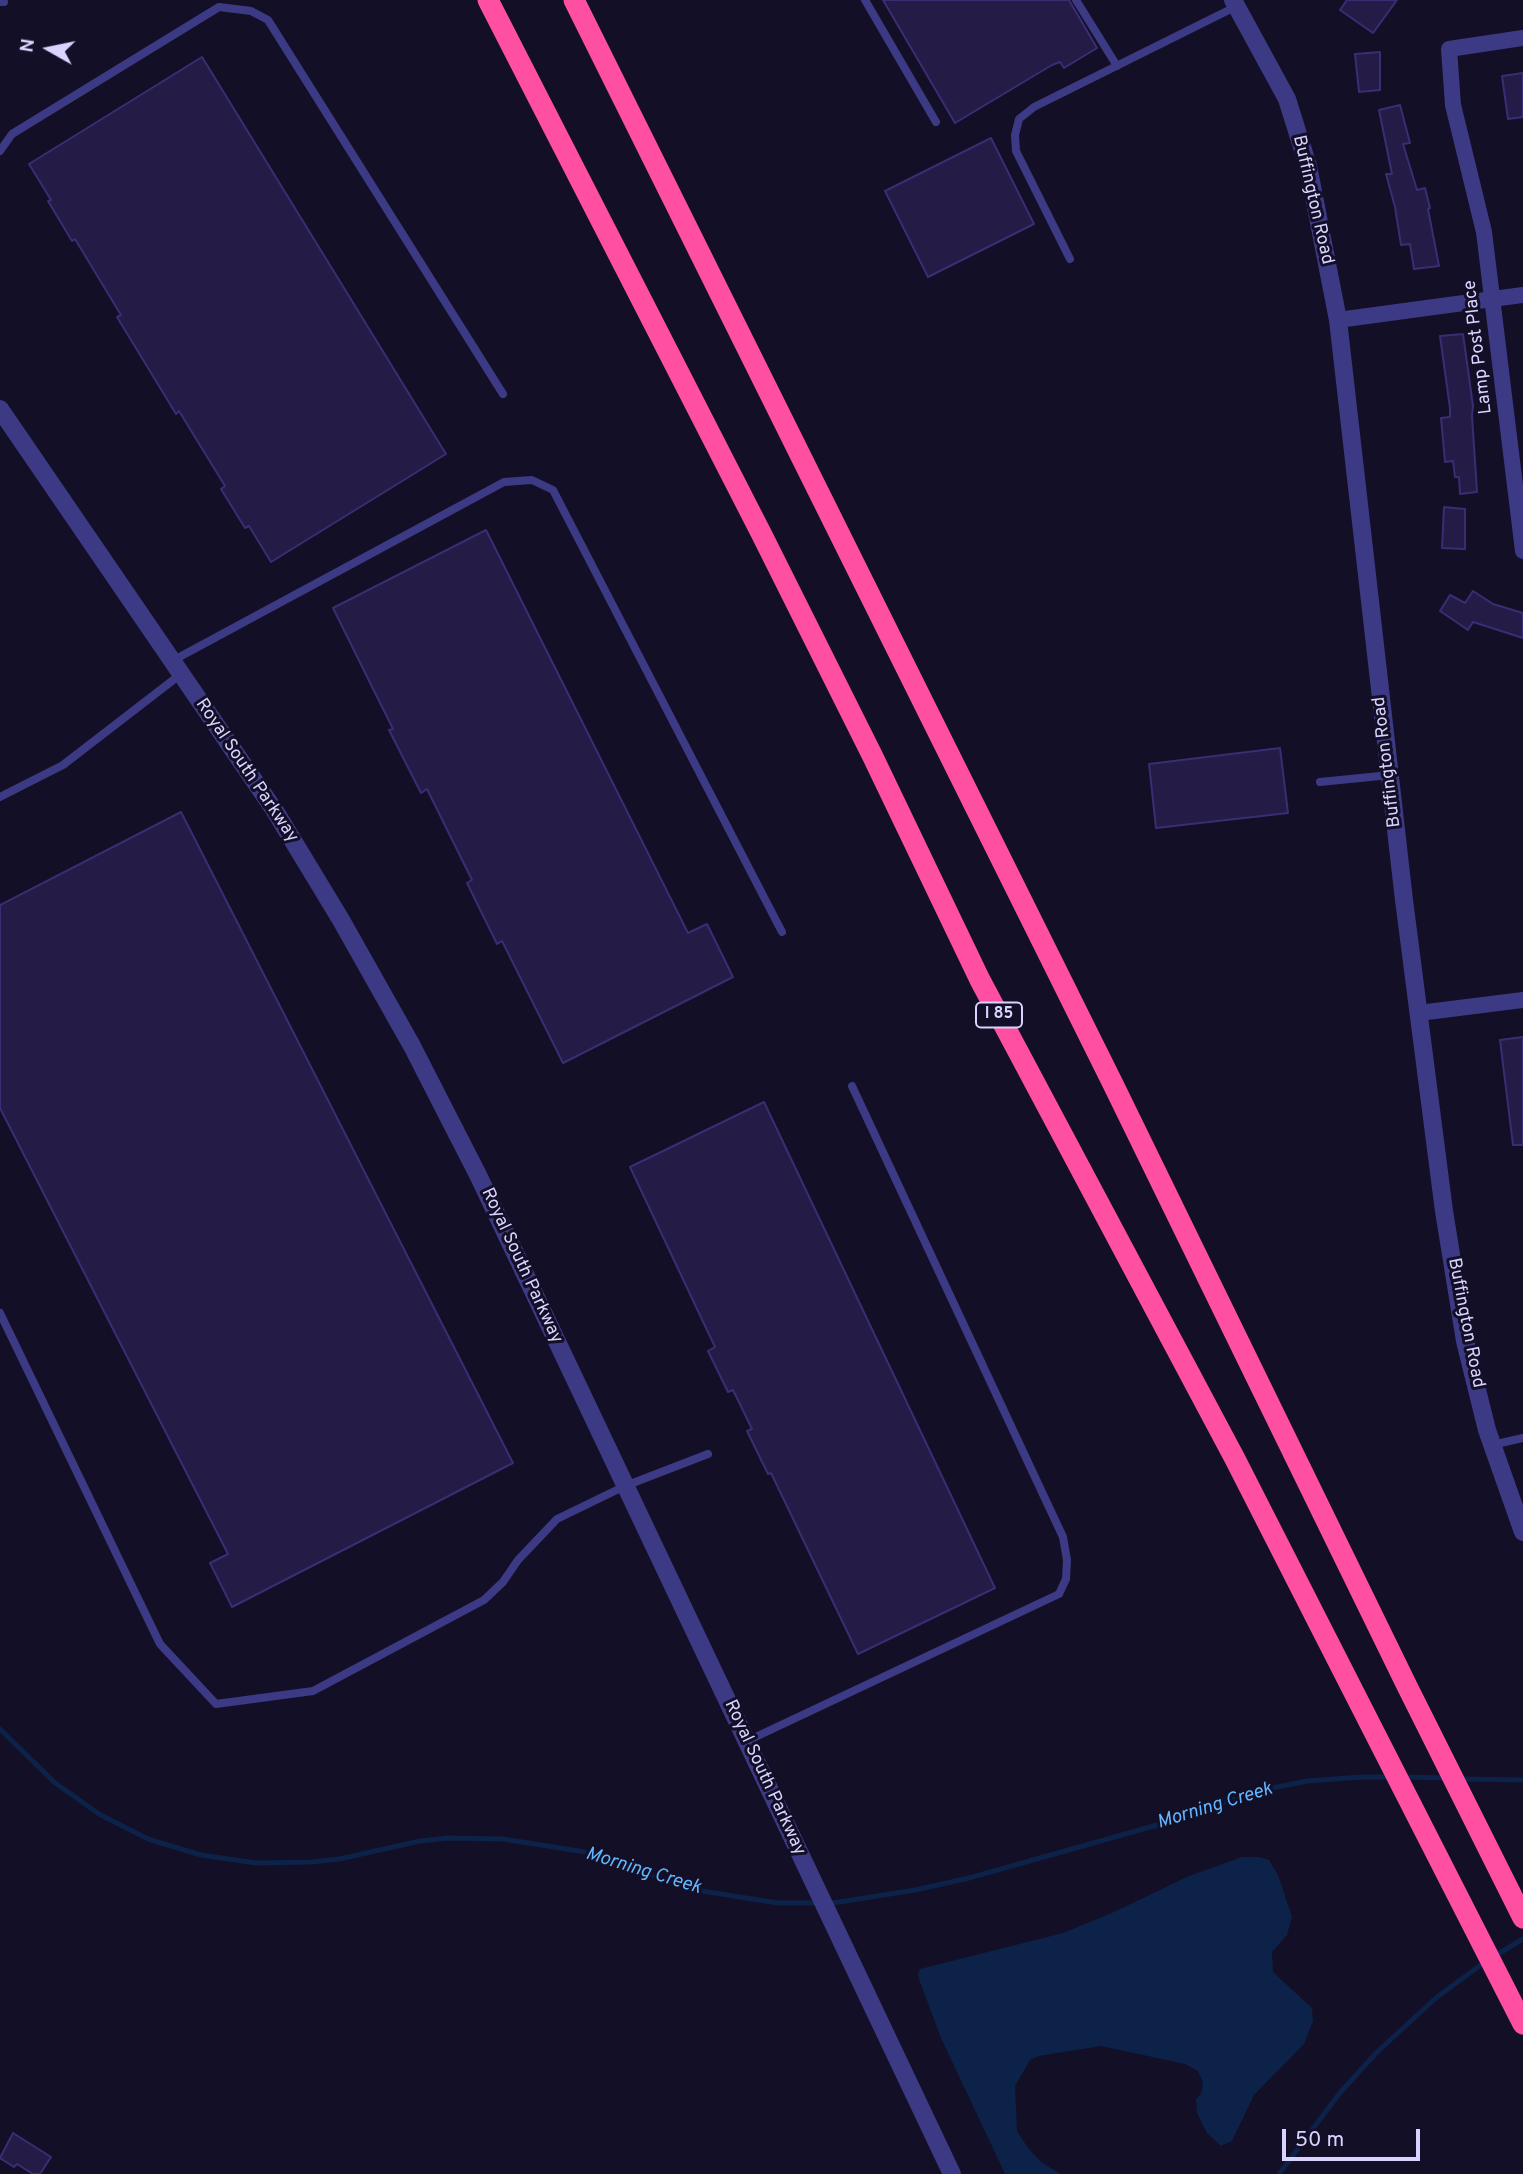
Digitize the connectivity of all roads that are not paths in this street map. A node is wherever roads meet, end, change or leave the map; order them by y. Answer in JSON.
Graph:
{"nodes":[{"id":1,"x":488,"y":0,"type":"edge"},
{"id":2,"x":574,"y":0,"type":"edge"},
{"id":3,"x":865,"y":0,"type":"edge"},
{"id":4,"x":1076,"y":0,"type":"edge"},
{"id":5,"x":1235,"y":3,"type":"edge"},
{"id":6,"x":1523,"y":38,"type":"edge"},
{"id":7,"x":1117,"y":66,"type":"junction"},
{"id":8,"x":936,"y":121,"type":"dead end"},
{"id":9,"x":0,"y":151,"type":"edge"},
{"id":10,"x":1070,"y":258,"type":"dead end"},
{"id":11,"x":1523,"y":295,"type":"edge"},
{"id":12,"x":1493,"y":299,"type":"junction"},
{"id":13,"x":1338,"y":320,"type":"junction"},
{"id":14,"x":503,"y":394,"type":"dead end"},
{"id":15,"x":0,"y":409,"type":"edge"},
{"id":16,"x":1523,"y":551,"type":"edge"},
{"id":17,"x":177,"y":668,"type":"junction"},
{"id":18,"x":1390,"y":775,"type":"junction"},
{"id":19,"x":1320,"y":782,"type":"dead end"},
{"id":20,"x":0,"y":797,"type":"edge"},
{"id":21,"x":782,"y":932,"type":"dead end"},
{"id":22,"x":1523,"y":1000,"type":"edge"},
{"id":23,"x":1419,"y":1013,"type":"junction"},
{"id":24,"x":852,"y":1086,"type":"dead end"},
{"id":25,"x":0,"y":1313,"type":"edge"},
{"id":26,"x":1523,"y":1438,"type":"edge"},
{"id":27,"x":1492,"y":1445,"type":"junction"},
{"id":28,"x":708,"y":1454,"type":"dead end"},
{"id":29,"x":625,"y":1486,"type":"junction"},
{"id":30,"x":1523,"y":1532,"type":"edge"},
{"id":31,"x":747,"y":1741,"type":"junction"},
{"id":32,"x":1523,"y":1918,"type":"edge"},
{"id":33,"x":1523,"y":2024,"type":"edge"},
{"id":34,"x":952,"y":2174,"type":"edge"}],
"edges":[{"from":1,"to":33,"type":"highway","number":"I 85"},
{"from":2,"to":32,"type":"highway"},
{"from":3,"to":8,"type":"lane"},
{"from":4,"to":7,"type":"lane"},
{"from":5,"to":7,"type":"lane"},
{"from":5,"to":13,"type":"street","name":"Buffington Road"},
{"from":6,"to":12,"type":"street","name":"Lamp Post Place"},
{"from":7,"to":10,"type":"lane"},
{"from":9,"to":14,"type":"lane"},
{"from":11,"to":12,"type":"street"},
{"from":12,"to":13,"type":"street"},
{"from":12,"to":16,"type":"street","name":"Lamp Post Place"},
{"from":13,"to":18,"type":"street","name":"Buffington Road"},
{"from":15,"to":17,"type":"street","name":"Royal South Parkway"},
{"from":17,"to":20,"type":"lane"},
{"from":17,"to":21,"type":"lane"},
{"from":17,"to":29,"type":"street","name":"Royal South Parkway"},
{"from":18,"to":19,"type":"lane"},
{"from":18,"to":23,"type":"street","name":"Buffington Road"},
{"from":22,"to":23,"type":"street"},
{"from":23,"to":27,"type":"street","name":"Buffington Road"},
{"from":24,"to":31,"type":"lane"},
{"from":25,"to":29,"type":"lane"},
{"from":26,"to":27,"type":"lane"},
{"from":27,"to":30,"type":"street","name":"Buffington Road"},
{"from":28,"to":29,"type":"lane"},
{"from":29,"to":31,"type":"street","name":"Royal South Parkway"},
{"from":31,"to":34,"type":"street","name":"Royal South Parkway"}]}
